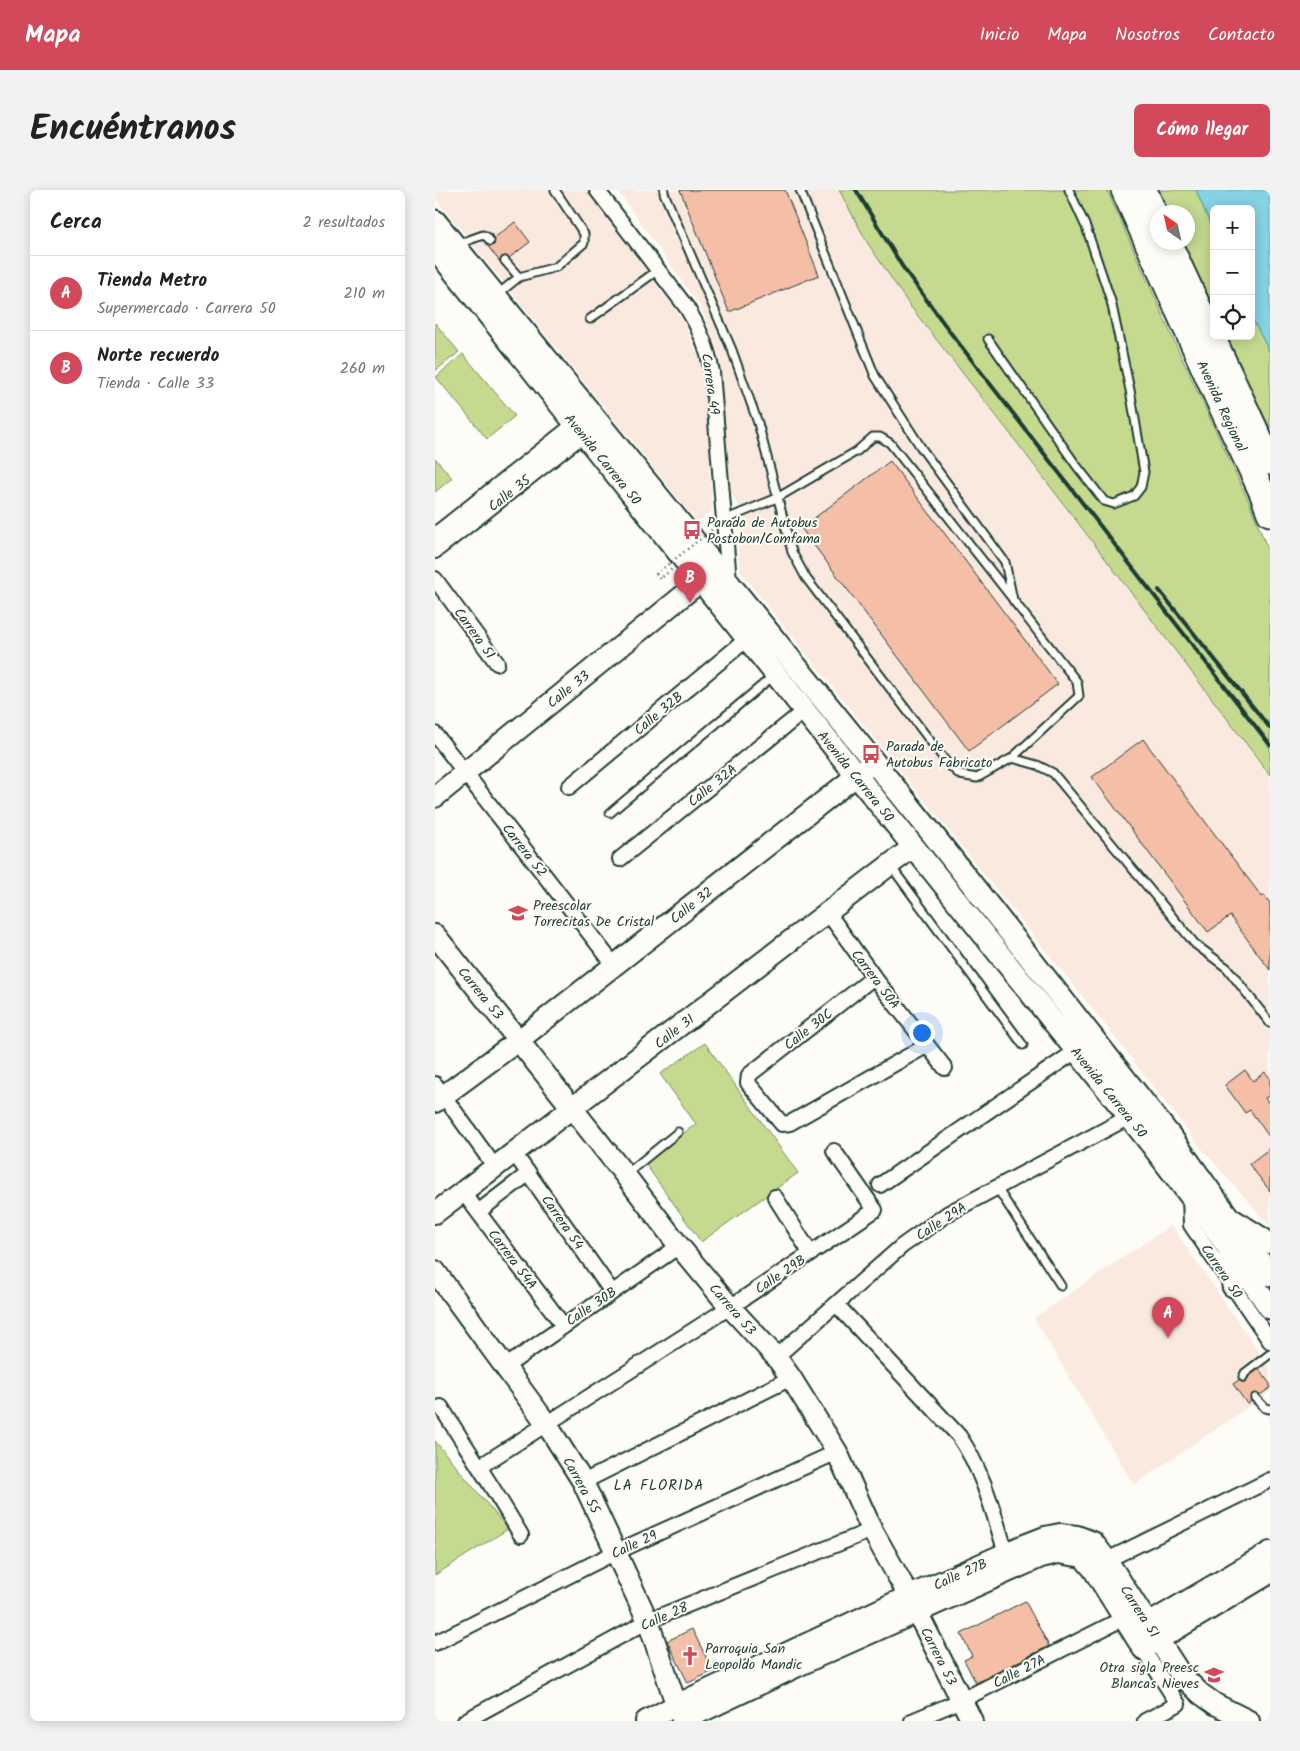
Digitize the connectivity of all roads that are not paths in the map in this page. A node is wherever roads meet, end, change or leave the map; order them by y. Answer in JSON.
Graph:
{"nodes":[{"id":1,"x":555,"y":190,"type":"edge"},
{"id":2,"x":597,"y":190,"type":"edge"},
{"id":3,"x":664,"y":190,"type":"edge"},
{"id":4,"x":800,"y":190,"type":"edge"},
{"id":5,"x":1069,"y":190,"type":"edge"},
{"id":6,"x":1124,"y":190,"type":"edge"},
{"id":7,"x":1144,"y":190,"type":"edge"},
{"id":8,"x":1150,"y":205,"type":"edge"},
{"id":9,"x":435,"y":221,"type":"edge"},
{"id":10,"x":490,"y":241,"type":"dead end"},
{"id":11,"x":445,"y":247,"type":"edge"},
{"id":12,"x":1172,"y":250,"type":"edge"},
{"id":13,"x":505,"y":261,"type":"dead end"},
{"id":14,"x":658,"y":270,"type":"junction"},
{"id":15,"x":519,"y":277,"type":"junction"},
{"id":16,"x":496,"y":296,"type":"junction"},
{"id":17,"x":590,"y":319,"type":"dead end"},
{"id":18,"x":988,"y":339,"type":"dead end"},
{"id":19,"x":579,"y":429,"type":"junction"},
{"id":20,"x":1270,"y":462,"type":"edge"},
{"id":21,"x":505,"y":488,"type":"junction"},
{"id":22,"x":777,"y":498,"type":"junction"},
{"id":23,"x":1270,"y":513,"type":"edge"},
{"id":24,"x":724,"y":520,"type":"junction"},
{"id":25,"x":435,"y":535,"type":"edge"},
{"id":26,"x":435,"y":551,"type":"edge"},
{"id":27,"x":435,"y":579,"type":"edge"},
{"id":28,"x":701,"y":581,"type":"junction"},
{"id":29,"x":729,"y":582,"type":"junction"},
{"id":30,"x":1013,"y":600,"type":"junction"},
{"id":31,"x":747,"y":639,"type":"junction"},
{"id":32,"x":497,"y":663,"type":"dead end"},
{"id":33,"x":775,"y":674,"type":"junction"},
{"id":34,"x":805,"y":711,"type":"junction"},
{"id":35,"x":435,"y":734,"type":"edge"},
{"id":36,"x":1012,"y":758,"type":"junction"},
{"id":37,"x":875,"y":762,"type":"junction"},
{"id":38,"x":465,"y":772,"type":"junction"},
{"id":39,"x":856,"y":776,"type":"junction"},
{"id":40,"x":569,"y":787,"type":"dead end"},
{"id":41,"x":435,"y":797,"type":"edge"},
{"id":42,"x":610,"y":812,"type":"dead end"},
{"id":43,"x":913,"y":847,"type":"junction"},
{"id":44,"x":620,"y":859,"type":"dead end"},
{"id":45,"x":890,"y":865,"type":"junction"},
{"id":46,"x":827,"y":913,"type":"junction"},
{"id":47,"x":435,"y":935,"type":"edge"},
{"id":48,"x":615,"y":966,"type":"junction"},
{"id":49,"x":874,"y":977,"type":"junction"},
{"id":50,"x":1270,"y":1022,"type":"edge"},
{"id":51,"x":519,"y":1040,"type":"junction"},
{"id":52,"x":1023,"y":1045,"type":"dead end"},
{"id":53,"x":927,"y":1046,"type":"junction"},
{"id":54,"x":1077,"y":1051,"type":"junction"},
{"id":55,"x":945,"y":1068,"type":"dead end"},
{"id":56,"x":438,"y":1094,"type":"edge"},
{"id":57,"x":572,"y":1109,"type":"junction"},
{"id":58,"x":1129,"y":1117,"type":"junction"},
{"id":59,"x":678,"y":1132,"type":"dead end"},
{"id":60,"x":834,"y":1150,"type":"dead end"},
{"id":61,"x":514,"y":1153,"type":"junction"},
{"id":62,"x":495,"y":1167,"type":"junction"},
{"id":63,"x":529,"y":1173,"type":"junction"},
{"id":64,"x":625,"y":1175,"type":"junction"},
{"id":65,"x":880,"y":1185,"type":"dead end"},
{"id":66,"x":997,"y":1188,"type":"junction"},
{"id":67,"x":463,"y":1192,"type":"junction"},
{"id":68,"x":1190,"y":1195,"type":"junction"},
{"id":69,"x":775,"y":1197,"type":"dead end"},
{"id":70,"x":479,"y":1212,"type":"junction"},
{"id":71,"x":435,"y":1213,"type":"edge"},
{"id":72,"x":1220,"y":1221,"type":"junction"},
{"id":73,"x":1270,"y":1243,"type":"edge"},
{"id":74,"x":679,"y":1246,"type":"junction"},
{"id":75,"x":1230,"y":1250,"type":"junction"},
{"id":76,"x":811,"y":1254,"type":"junction"},
{"id":77,"x":435,"y":1271,"type":"edge"},
{"id":78,"x":1270,"y":1275,"type":"edge"},
{"id":79,"x":1061,"y":1286,"type":"dead end"},
{"id":80,"x":1233,"y":1286,"type":"junction"},
{"id":81,"x":612,"y":1292,"type":"junction"},
{"id":82,"x":836,"y":1304,"type":"junction"},
{"id":83,"x":730,"y":1307,"type":"junction"},
{"id":84,"x":1270,"y":1308,"type":"edge"},
{"id":85,"x":563,"y":1325,"type":"junction"},
{"id":86,"x":1270,"y":1341,"type":"edge"},
{"id":87,"x":1270,"y":1354,"type":"edge"},
{"id":88,"x":776,"y":1357,"type":"junction"},
{"id":89,"x":505,"y":1367,"type":"junction"},
{"id":90,"x":1243,"y":1377,"type":"dead end"},
{"id":91,"x":791,"y":1378,"type":"junction"},
{"id":92,"x":1255,"y":1398,"type":"dead end"},
{"id":93,"x":441,"y":1407,"type":"dead end"},
{"id":94,"x":1270,"y":1410,"type":"edge"},
{"id":95,"x":546,"y":1423,"type":"junction"},
{"id":96,"x":837,"y":1452,"type":"junction"},
{"id":97,"x":479,"y":1468,"type":"junction"},
{"id":98,"x":1270,"y":1480,"type":"edge"},
{"id":99,"x":583,"y":1482,"type":"junction"},
{"id":100,"x":872,"y":1530,"type":"junction"},
{"id":101,"x":521,"y":1535,"type":"dead end"},
{"id":102,"x":616,"y":1552,"type":"junction"},
{"id":103,"x":1270,"y":1552,"type":"edge"},
{"id":104,"x":1006,"y":1553,"type":"junction"},
{"id":105,"x":1100,"y":1564,"type":"junction"},
{"id":106,"x":1270,"y":1573,"type":"edge"},
{"id":107,"x":913,"y":1605,"type":"junction"},
{"id":108,"x":648,"y":1622,"type":"junction"},
{"id":109,"x":1141,"y":1633,"type":"junction"},
{"id":110,"x":435,"y":1643,"type":"edge"},
{"id":111,"x":961,"y":1700,"type":"junction"},
{"id":112,"x":1219,"y":1712,"type":"edge"},
{"id":113,"x":683,"y":1716,"type":"edge"},
{"id":114,"x":465,"y":1721,"type":"edge"},
{"id":115,"x":647,"y":1721,"type":"edge"},
{"id":116,"x":912,"y":1721,"type":"edge"},
{"id":117,"x":973,"y":1721,"type":"edge"},
{"id":118,"x":1145,"y":1721,"type":"edge"},
{"id":119,"x":1249,"y":1721,"type":"edge"}],
"edges":[{"from":1,"to":15,"type":"lane"},
{"from":2,"to":14,"type":"street","name":"Carrera 49"},
{"from":3,"to":22,"type":"lane"},
{"from":4,"to":30,"type":"lane"},
{"from":5,"to":18,"type":"lane"},
{"from":6,"to":23,"type":"highway","name":"Avenida Regional"},
{"from":7,"to":8,"type":"highway"},
{"from":9,"to":11,"type":"main road","name":"Avenida Carrera 50"},
{"from":10,"to":11,"type":"lane"},
{"from":11,"to":16,"type":"main road","name":"Avenida Carrera 50"},
{"from":11,"to":19,"type":"main road","name":"Avenida Carrera 50"},
{"from":12,"to":20,"type":"highway","name":"Avenida Regional"},
{"from":13,"to":15,"type":"lane"},
{"from":14,"to":17,"type":"lane"},
{"from":14,"to":24,"type":"street","name":"Carrera 49"},
{"from":15,"to":16,"type":"lane"},
{"from":16,"to":29,"type":"main road","name":"Avenida Carrera 50"},
{"from":19,"to":21,"type":"street","name":"Calle 35"},
{"from":19,"to":28,"type":"main road","name":"Avenida Carrera 50"},
{"from":21,"to":25,"type":"street","name":"Calle 35"},
{"from":21,"to":26,"type":"street","name":"Calle 35"},
{"from":22,"to":24,"type":"lane"},
{"from":22,"to":30,"type":"lane"},
{"from":22,"to":36,"type":"lane"},
{"from":24,"to":29,"type":"street","name":"Carrera 49"},
{"from":27,"to":32,"type":"street","name":"Carrera 51"},
{"from":28,"to":31,"type":"main road","name":"Avenida Carrera 50"},
{"from":28,"to":38,"type":"main road","name":"Calle 33"},
{"from":29,"to":37,"type":"main road","name":"Avenida Carrera 50"},
{"from":30,"to":36,"type":"lane"},
{"from":31,"to":33,"type":"main road","name":"Avenida Carrera 50"},
{"from":31,"to":40,"type":"street","name":"Calle 32B"},
{"from":33,"to":34,"type":"main road","name":"Avenida Carrera 50"},
{"from":33,"to":42,"type":"lane"},
{"from":34,"to":39,"type":"main road","name":"Avenida Carrera 50"},
{"from":34,"to":44,"type":"street","name":"Calle 32A"},
{"from":35,"to":38,"type":"street","name":"Carrera 52"},
{"from":36,"to":50,"type":"lane"},
{"from":37,"to":39,"type":"main road","name":"Calle 32"},
{"from":37,"to":72,"type":"main road","name":"Avenida Carrera 50"},
{"from":38,"to":41,"type":"main road","name":"Calle 33"},
{"from":38,"to":48,"type":"street","name":"Carrera 52"},
{"from":39,"to":43,"type":"main road","name":"Avenida Carrera 50"},
{"from":39,"to":48,"type":"main road","name":"Calle 32"},
{"from":43,"to":45,"type":"main road","name":"Calle 31"},
{"from":43,"to":54,"type":"main road","name":"Avenida Carrera 50"},
{"from":45,"to":46,"type":"main road","name":"Calle 31"},
{"from":45,"to":52,"type":"lane"},
{"from":46,"to":49,"type":"street","name":"Carrera 50A"},
{"from":46,"to":57,"type":"main road","name":"Calle 31"},
{"from":47,"to":51,"type":"main road","name":"Carrera 53"},
{"from":48,"to":51,"type":"main road","name":"Calle 32"},
{"from":49,"to":53,"type":"street","name":"Carrera 50A"},
{"from":49,"to":53,"type":"street","name":"Calle 30C"},
{"from":51,"to":56,"type":"main road","name":"Calle 32"},
{"from":51,"to":57,"type":"main road","name":"Carrera 53"},
{"from":53,"to":55,"type":"street","name":"Carrera 50A"},
{"from":54,"to":58,"type":"main road","name":"Avenida Carrera 50"},
{"from":54,"to":65,"type":"street"},
{"from":56,"to":62,"type":"street"},
{"from":57,"to":61,"type":"main road","name":"Calle 31"},
{"from":57,"to":64,"type":"main road","name":"Carrera 53"},
{"from":58,"to":66,"type":"street","name":"Calle 29A"},
{"from":58,"to":68,"type":"main road","name":"Avenida Carrera 50"},
{"from":59,"to":64,"type":"lane"},
{"from":60,"to":76,"type":"street","name":"Calle 29B"},
{"from":61,"to":62,"type":"main road","name":"Calle 31"},
{"from":61,"to":63,"type":"street","name":"Carrera 54"},
{"from":62,"to":67,"type":"main road","name":"Calle 31"},
{"from":63,"to":70,"type":"street"},
{"from":63,"to":81,"type":"street","name":"Carrera 54"},
{"from":64,"to":74,"type":"main road","name":"Carrera 53"},
{"from":66,"to":79,"type":"lane"},
{"from":66,"to":82,"type":"street","name":"Calle 29A"},
{"from":67,"to":70,"type":"street","name":"Carrera 54A"},
{"from":67,"to":71,"type":"main road","name":"Calle 31"},
{"from":68,"to":72,"type":"main road","name":"Avenida Carrera 50"},
{"from":68,"to":80,"type":"street","name":"Carrera 50"},
{"from":69,"to":76,"type":"street"},
{"from":70,"to":85,"type":"street","name":"Carrera 54A"},
{"from":72,"to":73,"type":"main road"},
{"from":72,"to":75,"type":"main road","name":"Avenida Carrera 50"},
{"from":72,"to":78,"type":"main road","name":"Avenida Carrera 50"},
{"from":74,"to":81,"type":"street","name":"Calle 30B"},
{"from":74,"to":83,"type":"main road","name":"Carrera 53"},
{"from":75,"to":80,"type":"main road"},
{"from":75,"to":84,"type":"main road","name":"Avenida Carrera 50"},
{"from":76,"to":83,"type":"street","name":"Calle 29B"},
{"from":77,"to":89,"type":"main road","name":"Carrera 55"},
{"from":80,"to":86,"type":"street","name":"Carrera 50"},
{"from":81,"to":85,"type":"street","name":"Calle 30B"},
{"from":82,"to":88,"type":"street","name":"Calle 29A"},
{"from":82,"to":104,"type":"street"},
{"from":83,"to":88,"type":"main road","name":"Carrera 53"},
{"from":83,"to":95,"type":"street","name":"Calle 29B"},
{"from":85,"to":89,"type":"street","name":"Calle 30B"},
{"from":87,"to":90,"type":"lane"},
{"from":88,"to":91,"type":"main road","name":"Carrera 53"},
{"from":89,"to":95,"type":"main road","name":"Carrera 55"},
{"from":91,"to":96,"type":"main road","name":"Carrera 53"},
{"from":91,"to":99,"type":"street"},
{"from":92,"to":94,"type":"lane"},
{"from":93,"to":97,"type":"street"},
{"from":95,"to":97,"type":"street","name":"Calle 29B"},
{"from":95,"to":99,"type":"main road","name":"Carrera 55"},
{"from":96,"to":100,"type":"main road","name":"Carrera 53"},
{"from":96,"to":102,"type":"street","name":"Calle 29"},
{"from":97,"to":101,"type":"street"},
{"from":98,"to":105,"type":"street"},
{"from":99,"to":102,"type":"main road","name":"Carrera 55"},
{"from":100,"to":107,"type":"main road","name":"Carrera 53"},
{"from":100,"to":108,"type":"street","name":"Calle 28"},
{"from":102,"to":108,"type":"main road","name":"Carrera 55"},
{"from":102,"to":110,"type":"street","name":"Calle 29"},
{"from":103,"to":109,"type":"main road","name":"Calle 27A"},
{"from":104,"to":105,"type":"main road","name":"Calle 27B"},
{"from":104,"to":107,"type":"main road","name":"Calle 27B"},
{"from":105,"to":107,"type":"main road","name":"Calle 27B"},
{"from":105,"to":109,"type":"main road","name":"Carrera 51"},
{"from":106,"to":109,"type":"main road","name":"Calle 27A"},
{"from":107,"to":111,"type":"main road","name":"Carrera 53"},
{"from":107,"to":113,"type":"main road","name":"Calle 27B"},
{"from":108,"to":113,"type":"main road","name":"Carrera 55"},
{"from":108,"to":114,"type":"street","name":"Calle 28"},
{"from":109,"to":111,"type":"street","name":"Calle 27A"},
{"from":109,"to":112,"type":"main road","name":"Carrera 51"},
{"from":109,"to":118,"type":"street","name":"Carrera 51"},
{"from":111,"to":116,"type":"street","name":"Calle 27A"},
{"from":111,"to":117,"type":"main road","name":"Carrera 53"},
{"from":112,"to":119,"type":"main road","name":"Carrera 51"},
{"from":113,"to":115,"type":"main road","name":"Calle 27B"}]}
